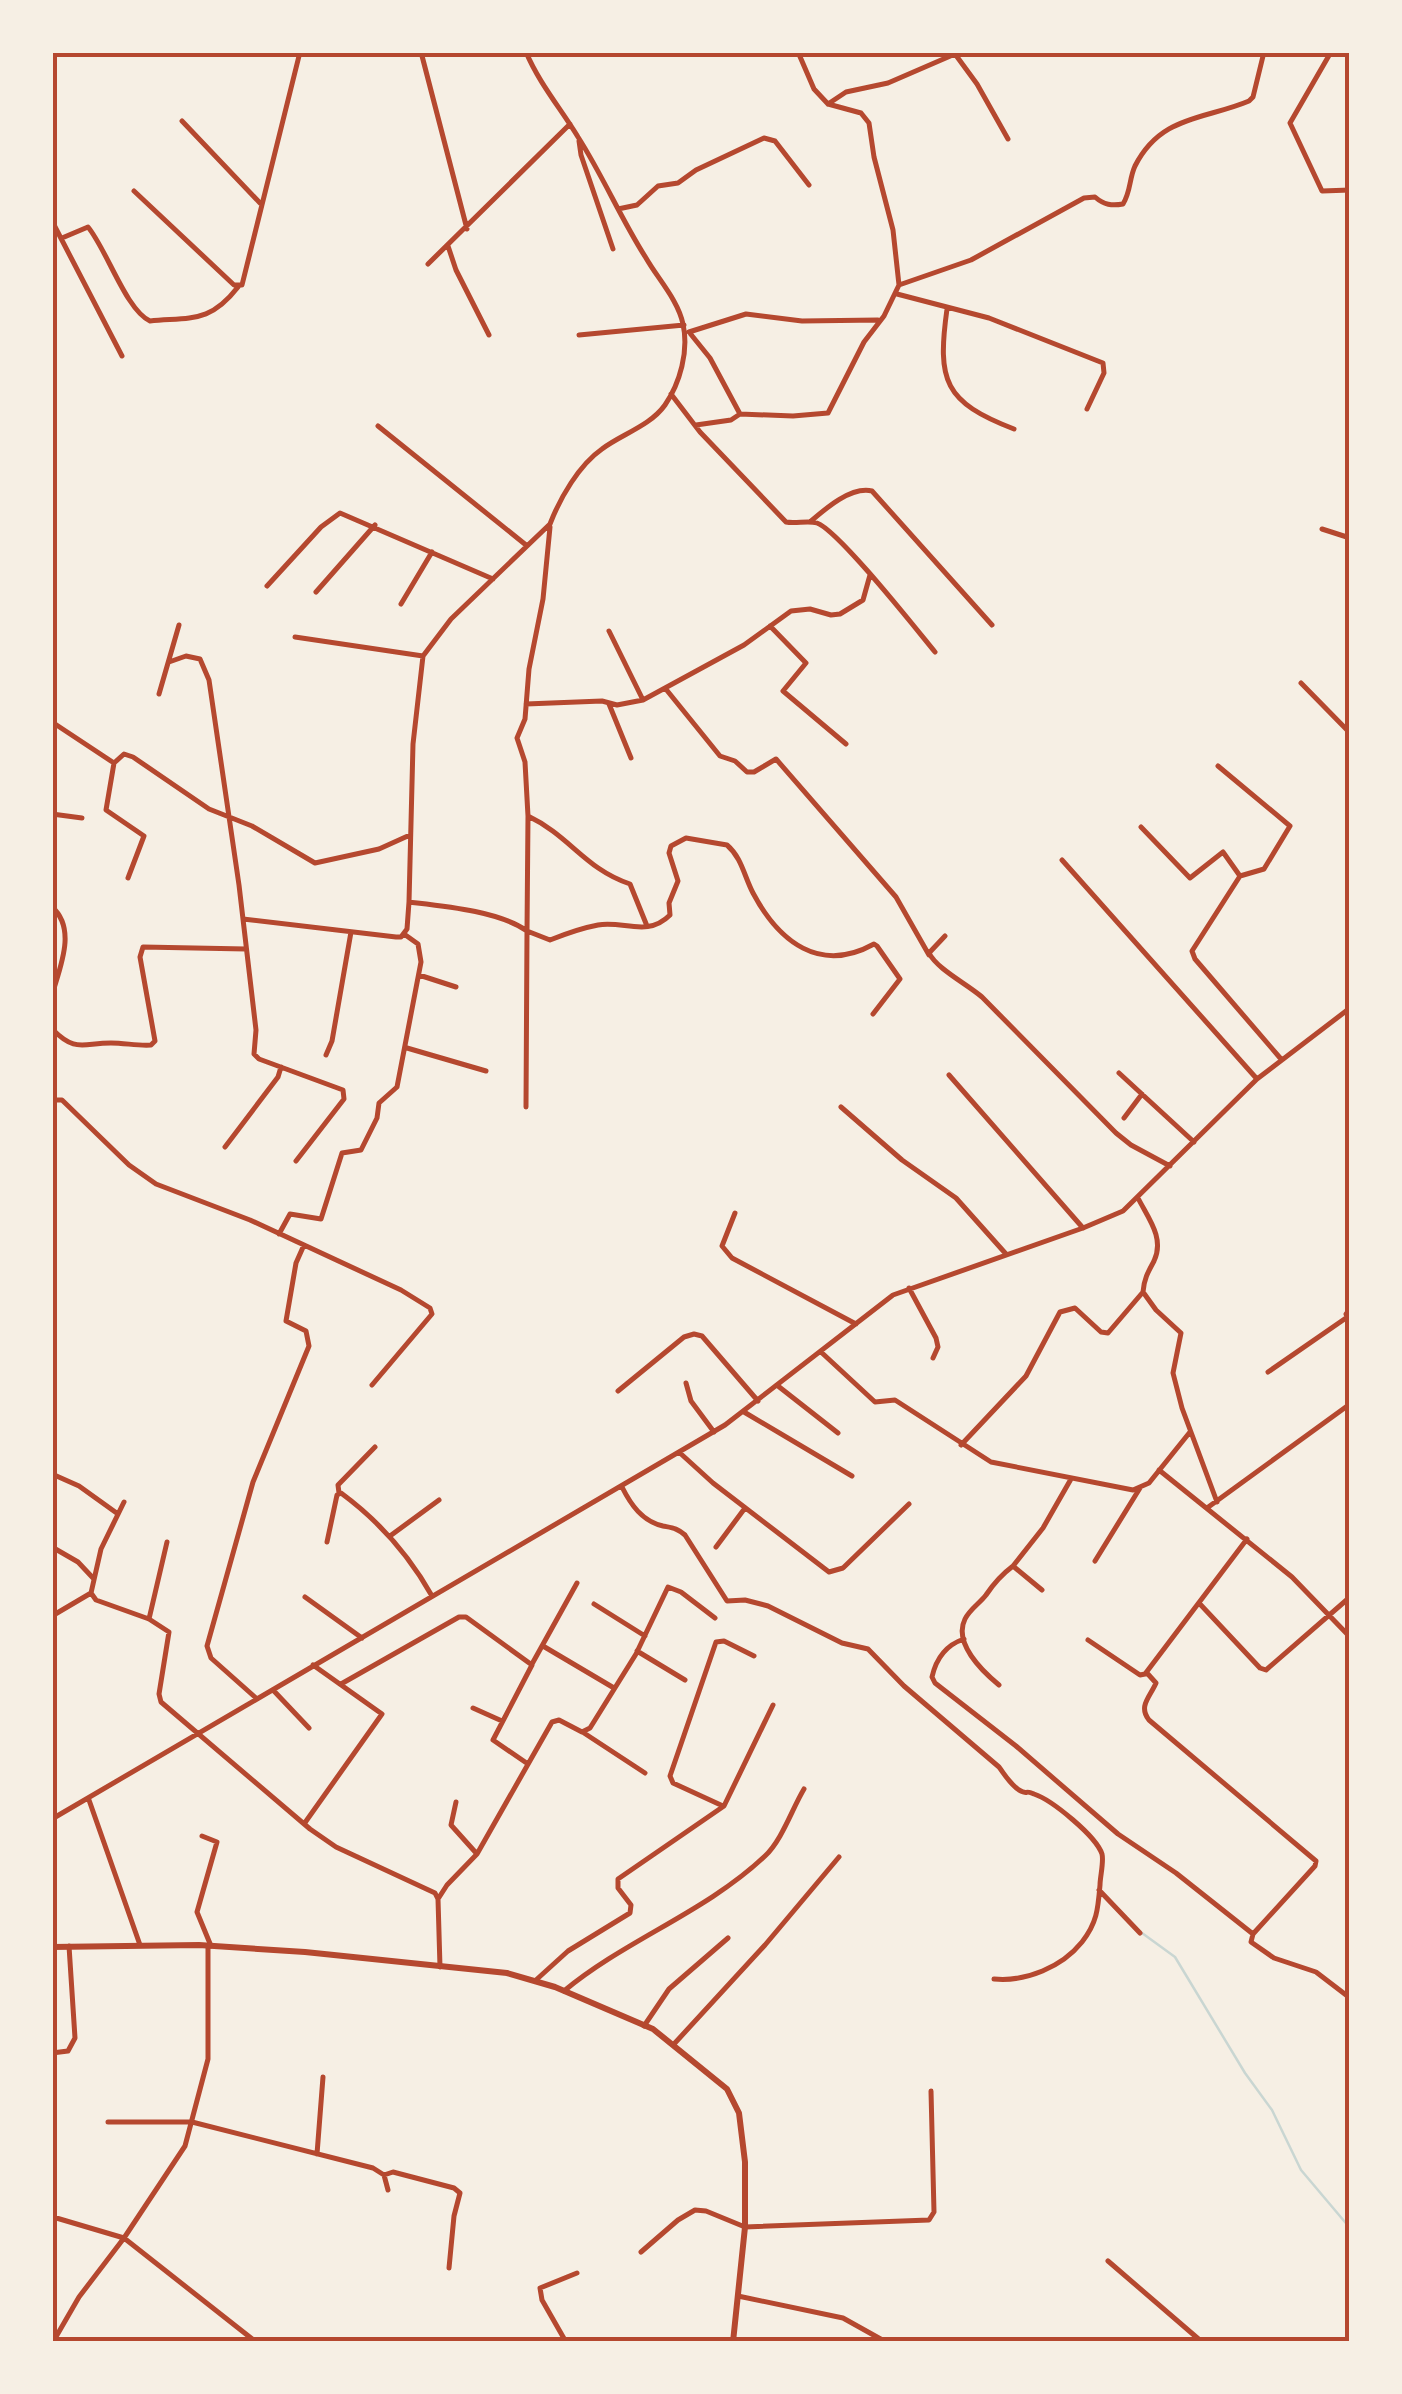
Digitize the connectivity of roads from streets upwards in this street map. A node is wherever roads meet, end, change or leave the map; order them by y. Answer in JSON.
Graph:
{"nodes":[{"id":1,"x":300,"y":52,"type":"edge"},
{"id":2,"x":421,"y":52,"type":"edge"},
{"id":3,"x":526,"y":52,"type":"edge"},
{"id":4,"x":798,"y":52,"type":"edge"},
{"id":5,"x":1264,"y":52,"type":"edge"},
{"id":6,"x":1330,"y":52,"type":"edge"},
{"id":7,"x":957,"y":53,"type":"edge"},
{"id":8,"x":828,"y":104,"type":"junction"},
{"id":9,"x":182,"y":121,"type":"dead end"},
{"id":10,"x":570,"y":124,"type":"junction"},
{"id":11,"x":579,"y":138,"type":"junction"},
{"id":12,"x":1008,"y":139,"type":"dead end"},
{"id":13,"x":809,"y":186,"type":"dead end"},
{"id":14,"x":1348,"y":189,"type":"edge"},
{"id":15,"x":134,"y":191,"type":"dead end"},
{"id":16,"x":260,"y":204,"type":"junction"},
{"id":17,"x":618,"y":209,"type":"junction"},
{"id":18,"x":52,"y":221,"type":"edge"},
{"id":19,"x":467,"y":229,"type":"junction"},
{"id":20,"x":62,"y":238,"type":"junction"},
{"id":21,"x":448,"y":246,"type":"junction"},
{"id":22,"x":613,"y":249,"type":"dead end"},
{"id":23,"x":428,"y":264,"type":"dead end"},
{"id":24,"x":899,"y":285,"type":"junction"},
{"id":25,"x":238,"y":287,"type":"junction"},
{"id":26,"x":897,"y":294,"type":"junction"},
{"id":27,"x":947,"y":309,"type":"junction"},
{"id":28,"x":880,"y":320,"type":"junction"},
{"id":29,"x":684,"y":326,"type":"junction"},
{"id":30,"x":689,"y":332,"type":"junction"},
{"id":31,"x":488,"y":335,"type":"dead end"},
{"id":32,"x":580,"y":335,"type":"dead end"},
{"id":33,"x":122,"y":356,"type":"dead end"},
{"id":34,"x":671,"y":394,"type":"junction"},
{"id":35,"x":1087,"y":409,"type":"dead end"},
{"id":36,"x":740,"y":414,"type":"junction"},
{"id":37,"x":696,"y":425,"type":"junction"},
{"id":38,"x":378,"y":426,"type":"dead end"},
{"id":39,"x":1014,"y":429,"type":"dead end"},
{"id":40,"x":810,"y":522,"type":"junction"},
{"id":41,"x":550,"y":524,"type":"junction"},
{"id":42,"x":375,"y":526,"type":"junction"},
{"id":43,"x":1322,"y":529,"type":"dead end"},
{"id":44,"x":1350,"y":538,"type":"edge"},
{"id":45,"x":526,"y":544,"type":"junction"},
{"id":46,"x":432,"y":552,"type":"junction"},
{"id":47,"x":870,"y":576,"type":"junction"},
{"id":48,"x":493,"y":578,"type":"junction"},
{"id":49,"x":267,"y":586,"type":"dead end"},
{"id":50,"x":881,"y":590,"type":"junction"},
{"id":51,"x":316,"y":592,"type":"dead end"},
{"id":52,"x":863,"y":600,"type":"junction"},
{"id":53,"x":401,"y":604,"type":"dead end"},
{"id":54,"x":179,"y":625,"type":"dead end"},
{"id":55,"x":770,"y":626,"type":"junction"},
{"id":56,"x":992,"y":626,"type":"dead end"},
{"id":57,"x":609,"y":632,"type":"dead end"},
{"id":58,"x":295,"y":637,"type":"dead end"},
{"id":59,"x":936,"y":652,"type":"dead end"},
{"id":60,"x":423,"y":656,"type":"junction"},
{"id":61,"x":169,"y":662,"type":"junction"},
{"id":62,"x":1301,"y":683,"type":"dead end"},
{"id":63,"x":665,"y":688,"type":"junction"},
{"id":64,"x":159,"y":694,"type":"dead end"},
{"id":65,"x":642,"y":700,"type":"junction"},
{"id":66,"x":526,"y":704,"type":"junction"},
{"id":67,"x":609,"y":704,"type":"junction"},
{"id":68,"x":52,"y":722,"type":"edge"},
{"id":69,"x":1350,"y":732,"type":"edge"},
{"id":70,"x":846,"y":744,"type":"dead end"},
{"id":71,"x":631,"y":758,"type":"dead end"},
{"id":72,"x":114,"y":763,"type":"junction"},
{"id":73,"x":1218,"y":766,"type":"dead end"},
{"id":74,"x":52,"y":814,"type":"edge"},
{"id":75,"x":528,"y":816,"type":"junction"},
{"id":76,"x":82,"y":818,"type":"dead end"},
{"id":77,"x":229,"y":819,"type":"junction"},
{"id":78,"x":1141,"y":827,"type":"dead end"},
{"id":79,"x":410,"y":835,"type":"junction"},
{"id":80,"x":1062,"y":860,"type":"dead end"},
{"id":81,"x":1240,"y":876,"type":"junction"},
{"id":82,"x":128,"y":878,"type":"dead end"},
{"id":83,"x":410,"y":902,"type":"junction"},
{"id":84,"x":52,"y":908,"type":"edge"},
{"id":85,"x":243,"y":919,"type":"junction"},
{"id":86,"x":646,"y":926,"type":"junction"},
{"id":87,"x":527,"y":930,"type":"junction"},
{"id":88,"x":351,"y":932,"type":"junction"},
{"id":89,"x":404,"y":934,"type":"junction"},
{"id":90,"x":944,"y":936,"type":"dead end"},
{"id":91,"x":246,"y":949,"type":"junction"},
{"id":92,"x":930,"y":955,"type":"junction"},
{"id":93,"x":419,"y":976,"type":"junction"},
{"id":94,"x":456,"y":987,"type":"dead end"},
{"id":95,"x":52,"y":994,"type":"edge"},
{"id":96,"x":1350,"y":1008,"type":"edge"},
{"id":97,"x":873,"y":1014,"type":"dead end"},
{"id":98,"x":52,"y":1030,"type":"edge"},
{"id":99,"x":407,"y":1048,"type":"junction"},
{"id":100,"x":326,"y":1056,"type":"dead end"},
{"id":101,"x":1281,"y":1059,"type":"junction"},
{"id":102,"x":280,"y":1068,"type":"junction"},
{"id":103,"x":486,"y":1071,"type":"dead end"},
{"id":104,"x":1120,"y":1073,"type":"dead end"},
{"id":105,"x":949,"y":1075,"type":"dead end"},
{"id":106,"x":1257,"y":1080,"type":"junction"},
{"id":107,"x":1142,"y":1094,"type":"junction"},
{"id":108,"x":52,"y":1100,"type":"edge"},
{"id":109,"x":841,"y":1106,"type":"dead end"},
{"id":110,"x":526,"y":1108,"type":"dead end"},
{"id":111,"x":1124,"y":1118,"type":"dead end"},
{"id":112,"x":1194,"y":1142,"type":"junction"},
{"id":113,"x":225,"y":1147,"type":"dead end"},
{"id":114,"x":296,"y":1161,"type":"dead end"},
{"id":115,"x":1170,"y":1166,"type":"junction"},
{"id":116,"x":1138,"y":1198,"type":"junction"},
{"id":117,"x":735,"y":1213,"type":"dead end"},
{"id":118,"x":1083,"y":1228,"type":"junction"},
{"id":119,"x":279,"y":1234,"type":"junction"},
{"id":120,"x":304,"y":1245,"type":"junction"},
{"id":121,"x":1006,"y":1254,"type":"junction"},
{"id":122,"x":909,"y":1288,"type":"junction"},
{"id":123,"x":1143,"y":1292,"type":"junction"},
{"id":124,"x":1350,"y":1309,"type":"edge"},
{"id":125,"x":1348,"y":1321,"type":"edge"},
{"id":126,"x":856,"y":1324,"type":"junction"},
{"id":127,"x":821,"y":1352,"type":"junction"},
{"id":128,"x":933,"y":1358,"type":"dead end"},
{"id":129,"x":1268,"y":1372,"type":"dead end"},
{"id":130,"x":686,"y":1383,"type":"dead end"},
{"id":131,"x":372,"y":1385,"type":"dead end"},
{"id":132,"x":778,"y":1386,"type":"junction"},
{"id":133,"x":618,"y":1391,"type":"dead end"},
{"id":134,"x":758,"y":1401,"type":"junction"},
{"id":135,"x":1350,"y":1404,"type":"edge"},
{"id":136,"x":744,"y":1412,"type":"junction"},
{"id":137,"x":714,"y":1432,"type":"junction"},
{"id":138,"x":1190,"y":1432,"type":"junction"},
{"id":139,"x":838,"y":1433,"type":"dead end"},
{"id":140,"x":961,"y":1445,"type":"junction"},
{"id":141,"x":375,"y":1448,"type":"dead end"},
{"id":142,"x":680,"y":1453,"type":"junction"},
{"id":143,"x":1158,"y":1470,"type":"junction"},
{"id":144,"x":52,"y":1474,"type":"edge"},
{"id":145,"x":852,"y":1476,"type":"dead end"},
{"id":146,"x":1071,"y":1479,"type":"junction"},
{"id":147,"x":622,"y":1487,"type":"junction"},
{"id":148,"x":1140,"y":1488,"type":"junction"},
{"id":149,"x":339,"y":1493,"type":"junction"},
{"id":150,"x":438,"y":1500,"type":"dead end"},
{"id":151,"x":124,"y":1502,"type":"dead end"},
{"id":152,"x":1217,"y":1502,"type":"junction"},
{"id":153,"x":909,"y":1504,"type":"dead end"},
{"id":154,"x":744,"y":1508,"type":"junction"},
{"id":155,"x":1207,"y":1508,"type":"junction"},
{"id":156,"x":118,"y":1514,"type":"junction"},
{"id":157,"x":390,"y":1536,"type":"junction"},
{"id":158,"x":1247,"y":1539,"type":"junction"},
{"id":159,"x":167,"y":1542,"type":"dead end"},
{"id":160,"x":327,"y":1542,"type":"dead end"},
{"id":161,"x":52,"y":1547,"type":"edge"},
{"id":162,"x":716,"y":1547,"type":"dead end"},
{"id":163,"x":1094,"y":1561,"type":"dead end"},
{"id":164,"x":1013,"y":1566,"type":"junction"},
{"id":165,"x":93,"y":1578,"type":"junction"},
{"id":166,"x":578,"y":1584,"type":"dead end"},
{"id":167,"x":1042,"y":1590,"type":"dead end"},
{"id":168,"x":91,"y":1594,"type":"junction"},
{"id":169,"x":432,"y":1596,"type":"junction"},
{"id":170,"x":1350,"y":1596,"type":"edge"},
{"id":171,"x":305,"y":1597,"type":"dead end"},
{"id":172,"x":1199,"y":1602,"type":"junction"},
{"id":173,"x":594,"y":1604,"type":"dead end"},
{"id":174,"x":1328,"y":1613,"type":"junction"},
{"id":175,"x":52,"y":1616,"type":"edge"},
{"id":176,"x":715,"y":1618,"type":"dead end"},
{"id":177,"x":150,"y":1619,"type":"junction"},
{"id":178,"x":644,"y":1636,"type":"junction"},
{"id":179,"x":1350,"y":1637,"type":"edge"},
{"id":180,"x":362,"y":1638,"type":"junction"},
{"id":181,"x":964,"y":1640,"type":"junction"},
{"id":182,"x":1088,"y":1640,"type":"dead end"},
{"id":183,"x":544,"y":1646,"type":"junction"},
{"id":184,"x":638,"y":1651,"type":"junction"},
{"id":185,"x":754,"y":1656,"type":"dead end"},
{"id":186,"x":532,"y":1665,"type":"junction"},
{"id":187,"x":313,"y":1666,"type":"junction"},
{"id":188,"x":1147,"y":1673,"type":"junction"},
{"id":189,"x":685,"y":1680,"type":"dead end"},
{"id":190,"x":341,"y":1684,"type":"junction"},
{"id":191,"x":999,"y":1684,"type":"dead end"},
{"id":192,"x":614,"y":1688,"type":"junction"},
{"id":193,"x":272,"y":1690,"type":"junction"},
{"id":194,"x":257,"y":1698,"type":"junction"},
{"id":195,"x":772,"y":1705,"type":"dead end"},
{"id":196,"x":473,"y":1708,"type":"dead end"},
{"id":197,"x":502,"y":1721,"type":"junction"},
{"id":198,"x":309,"y":1728,"type":"dead end"},
{"id":199,"x":584,"y":1733,"type":"junction"},
{"id":200,"x":197,"y":1734,"type":"junction"},
{"id":201,"x":528,"y":1765,"type":"junction"},
{"id":202,"x":646,"y":1773,"type":"dead end"},
{"id":203,"x":804,"y":1788,"type":"dead end"},
{"id":204,"x":89,"y":1800,"type":"junction"},
{"id":205,"x":456,"y":1802,"type":"dead end"},
{"id":206,"x":724,"y":1806,"type":"junction"},
{"id":207,"x":52,"y":1818,"type":"edge"},
{"id":208,"x":304,"y":1824,"type":"junction"},
{"id":209,"x":202,"y":1836,"type":"dead end"},
{"id":210,"x":477,"y":1854,"type":"junction"},
{"id":211,"x":839,"y":1857,"type":"dead end"},
{"id":212,"x":1099,"y":1890,"type":"junction"},
{"id":213,"x":438,"y":1899,"type":"junction"},
{"id":214,"x":1140,"y":1932,"type":"dead end"},
{"id":215,"x":1253,"y":1934,"type":"junction"},
{"id":216,"x":728,"y":1938,"type":"dead end"},
{"id":217,"x":140,"y":1945,"type":"junction"},
{"id":218,"x":68,"y":1946,"type":"junction"},
{"id":219,"x":209,"y":1946,"type":"junction"},
{"id":220,"x":52,"y":1947,"type":"edge"},
{"id":221,"x":440,"y":1967,"type":"junction"},
{"id":222,"x":536,"y":1980,"type":"junction"},
{"id":223,"x":994,"y":1980,"type":"dead end"},
{"id":224,"x":564,"y":1991,"type":"junction"},
{"id":225,"x":1350,"y":1998,"type":"edge"},
{"id":226,"x":644,"y":2026,"type":"junction"},
{"id":227,"x":674,"y":2044,"type":"junction"},
{"id":228,"x":52,"y":2052,"type":"edge"},
{"id":229,"x":323,"y":2077,"type":"dead end"},
{"id":230,"x":931,"y":2091,"type":"dead end"},
{"id":231,"x":53,"y":2099,"type":"edge"},
{"id":232,"x":108,"y":2122,"type":"dead end"},
{"id":233,"x":192,"y":2122,"type":"junction"},
{"id":234,"x":318,"y":2154,"type":"junction"},
{"id":235,"x":384,"y":2175,"type":"junction"},
{"id":236,"x":388,"y":2190,"type":"dead end"},
{"id":237,"x":745,"y":2227,"type":"junction"},
{"id":238,"x":124,"y":2238,"type":"junction"},
{"id":239,"x":641,"y":2252,"type":"dead end"},
{"id":240,"x":1108,"y":2261,"type":"dead end"},
{"id":241,"x":450,"y":2268,"type":"dead end"},
{"id":242,"x":577,"y":2273,"type":"dead end"},
{"id":243,"x":736,"y":2295,"type":"junction"},
{"id":244,"x":54,"y":2342,"type":"edge"},
{"id":245,"x":256,"y":2342,"type":"edge"},
{"id":246,"x":566,"y":2342,"type":"edge"},
{"id":247,"x":733,"y":2342,"type":"edge"},
{"id":248,"x":886,"y":2342,"type":"edge"},
{"id":249,"x":1202,"y":2342,"type":"edge"}],
"edges":[{"from":1,"to":16,"type":"street"},
{"from":2,"to":19,"type":"street"},
{"from":3,"to":10,"type":"street"},
{"from":4,"to":8,"type":"street"},
{"from":5,"to":24,"type":"street"},
{"from":6,"to":14,"type":"street"},
{"from":7,"to":8,"type":"street"},
{"from":7,"to":12,"type":"street"},
{"from":8,"to":24,"type":"street"},
{"from":9,"to":16,"type":"street"},
{"from":10,"to":11,"type":"street"},
{"from":10,"to":19,"type":"street"},
{"from":11,"to":17,"type":"street"},
{"from":11,"to":22,"type":"street"},
{"from":13,"to":17,"type":"street"},
{"from":15,"to":25,"type":"street"},
{"from":16,"to":25,"type":"street"},
{"from":17,"to":29,"type":"street"},
{"from":18,"to":20,"type":"street"},
{"from":19,"to":21,"type":"street"},
{"from":20,"to":25,"type":"street"},
{"from":20,"to":33,"type":"street"},
{"from":21,"to":23,"type":"street"},
{"from":21,"to":31,"type":"street"},
{"from":24,"to":26,"type":"street"},
{"from":26,"to":27,"type":"street"},
{"from":26,"to":28,"type":"street"},
{"from":27,"to":35,"type":"street"},
{"from":27,"to":39,"type":"street"},
{"from":28,"to":30,"type":"street"},
{"from":28,"to":36,"type":"street"},
{"from":29,"to":30,"type":"street"},
{"from":29,"to":32,"type":"street"},
{"from":29,"to":34,"type":"street"},
{"from":30,"to":36,"type":"street"},
{"from":34,"to":37,"type":"street"},
{"from":34,"to":41,"type":"street"},
{"from":36,"to":37,"type":"street"},
{"from":37,"to":40,"type":"street"},
{"from":38,"to":45,"type":"street"},
{"from":40,"to":47,"type":"street"},
{"from":40,"to":56,"type":"street"},
{"from":41,"to":45,"type":"street"},
{"from":41,"to":66,"type":"street"},
{"from":42,"to":46,"type":"street"},
{"from":42,"to":49,"type":"street"},
{"from":42,"to":51,"type":"street"},
{"from":43,"to":44,"type":"street"},
{"from":45,"to":48,"type":"street"},
{"from":46,"to":48,"type":"street"},
{"from":46,"to":53,"type":"street"},
{"from":47,"to":50,"type":"street"},
{"from":47,"to":52,"type":"street"},
{"from":48,"to":60,"type":"street"},
{"from":50,"to":52,"type":"street"},
{"from":50,"to":59,"type":"street"},
{"from":52,"to":55,"type":"street"},
{"from":54,"to":61,"type":"street"},
{"from":55,"to":63,"type":"street"},
{"from":55,"to":70,"type":"street"},
{"from":57,"to":65,"type":"street"},
{"from":58,"to":60,"type":"street"},
{"from":60,"to":79,"type":"street"},
{"from":61,"to":64,"type":"street"},
{"from":61,"to":77,"type":"street"},
{"from":62,"to":69,"type":"street"},
{"from":63,"to":65,"type":"street"},
{"from":63,"to":92,"type":"street"},
{"from":65,"to":67,"type":"street"},
{"from":66,"to":67,"type":"street"},
{"from":66,"to":75,"type":"street"},
{"from":67,"to":71,"type":"street"},
{"from":68,"to":72,"type":"street"},
{"from":72,"to":77,"type":"street"},
{"from":72,"to":82,"type":"street"},
{"from":73,"to":81,"type":"street"},
{"from":74,"to":76,"type":"street"},
{"from":75,"to":86,"type":"street"},
{"from":75,"to":87,"type":"street"},
{"from":77,"to":79,"type":"street"},
{"from":77,"to":85,"type":"street"},
{"from":78,"to":81,"type":"street"},
{"from":79,"to":83,"type":"street"},
{"from":80,"to":106,"type":"street"},
{"from":81,"to":101,"type":"street"},
{"from":83,"to":87,"type":"street"},
{"from":83,"to":89,"type":"street"},
{"from":84,"to":95,"type":"street"},
{"from":85,"to":88,"type":"street"},
{"from":85,"to":91,"type":"street"},
{"from":86,"to":87,"type":"street"},
{"from":86,"to":97,"type":"street"},
{"from":87,"to":110,"type":"street"},
{"from":88,"to":89,"type":"street"},
{"from":88,"to":100,"type":"street"},
{"from":89,"to":93,"type":"street"},
{"from":90,"to":92,"type":"street"},
{"from":91,"to":98,"type":"street"},
{"from":91,"to":102,"type":"street"},
{"from":92,"to":115,"type":"street"},
{"from":93,"to":94,"type":"street"},
{"from":93,"to":99,"type":"street"},
{"from":96,"to":101,"type":"street"},
{"from":99,"to":103,"type":"street"},
{"from":99,"to":119,"type":"street"},
{"from":101,"to":106,"type":"street"},
{"from":102,"to":113,"type":"street"},
{"from":102,"to":114,"type":"street"},
{"from":104,"to":107,"type":"street"},
{"from":105,"to":118,"type":"street"},
{"from":106,"to":112,"type":"street"},
{"from":107,"to":111,"type":"street"},
{"from":107,"to":112,"type":"street"},
{"from":108,"to":119,"type":"street"},
{"from":109,"to":121,"type":"street"},
{"from":112,"to":115,"type":"street"},
{"from":115,"to":116,"type":"street"},
{"from":116,"to":118,"type":"street"},
{"from":116,"to":123,"type":"street"},
{"from":117,"to":126,"type":"street"},
{"from":118,"to":121,"type":"street"},
{"from":119,"to":120,"type":"street"},
{"from":120,"to":131,"type":"street"},
{"from":120,"to":194,"type":"street"},
{"from":121,"to":122,"type":"street"},
{"from":122,"to":126,"type":"street"},
{"from":122,"to":128,"type":"street"},
{"from":123,"to":138,"type":"street"},
{"from":123,"to":140,"type":"street"},
{"from":124,"to":125,"type":"street"},
{"from":125,"to":129,"type":"street"},
{"from":126,"to":127,"type":"street"},
{"from":127,"to":132,"type":"street"},
{"from":127,"to":140,"type":"street"},
{"from":130,"to":137,"type":"street"},
{"from":132,"to":134,"type":"street"},
{"from":132,"to":139,"type":"street"},
{"from":133,"to":134,"type":"street"},
{"from":134,"to":136,"type":"street"},
{"from":135,"to":152,"type":"street"},
{"from":136,"to":137,"type":"street"},
{"from":136,"to":145,"type":"street"},
{"from":137,"to":142,"type":"street"},
{"from":138,"to":143,"type":"street"},
{"from":138,"to":152,"type":"street"},
{"from":140,"to":146,"type":"street"},
{"from":141,"to":149,"type":"street"},
{"from":142,"to":147,"type":"street"},
{"from":142,"to":154,"type":"street"},
{"from":143,"to":148,"type":"street"},
{"from":143,"to":155,"type":"street"},
{"from":144,"to":156,"type":"street"},
{"from":146,"to":148,"type":"street"},
{"from":146,"to":164,"type":"street"},
{"from":147,"to":169,"type":"street"},
{"from":147,"to":212,"type":"street"},
{"from":148,"to":163,"type":"street"},
{"from":149,"to":157,"type":"street"},
{"from":149,"to":160,"type":"street"},
{"from":150,"to":157,"type":"street"},
{"from":151,"to":156,"type":"street"},
{"from":152,"to":155,"type":"street"},
{"from":153,"to":154,"type":"street"},
{"from":154,"to":162,"type":"street"},
{"from":155,"to":158,"type":"street"},
{"from":156,"to":165,"type":"street"},
{"from":157,"to":169,"type":"street"},
{"from":158,"to":172,"type":"street"},
{"from":158,"to":174,"type":"street"},
{"from":159,"to":177,"type":"street"},
{"from":161,"to":165,"type":"street"},
{"from":164,"to":167,"type":"street"},
{"from":164,"to":181,"type":"street"},
{"from":165,"to":168,"type":"street"},
{"from":166,"to":183,"type":"street"},
{"from":168,"to":175,"type":"street"},
{"from":168,"to":177,"type":"street"},
{"from":169,"to":180,"type":"street"},
{"from":170,"to":174,"type":"street"},
{"from":171,"to":180,"type":"street"},
{"from":172,"to":174,"type":"street"},
{"from":172,"to":188,"type":"street"},
{"from":173,"to":178,"type":"street"},
{"from":174,"to":179,"type":"street"},
{"from":176,"to":178,"type":"street"},
{"from":177,"to":200,"type":"street"},
{"from":178,"to":184,"type":"street"},
{"from":180,"to":187,"type":"street"},
{"from":181,"to":191,"type":"street"},
{"from":181,"to":215,"type":"street"},
{"from":182,"to":188,"type":"street"},
{"from":183,"to":186,"type":"street"},
{"from":183,"to":192,"type":"street"},
{"from":184,"to":189,"type":"street"},
{"from":184,"to":192,"type":"street"},
{"from":185,"to":206,"type":"street"},
{"from":186,"to":190,"type":"street"},
{"from":186,"to":197,"type":"street"},
{"from":187,"to":190,"type":"street"},
{"from":187,"to":193,"type":"street"},
{"from":188,"to":215,"type":"street"},
{"from":190,"to":208,"type":"street"},
{"from":192,"to":199,"type":"street"},
{"from":193,"to":194,"type":"street"},
{"from":193,"to":198,"type":"street"},
{"from":194,"to":200,"type":"street"},
{"from":195,"to":206,"type":"street"},
{"from":196,"to":197,"type":"street"},
{"from":197,"to":201,"type":"street"},
{"from":199,"to":201,"type":"street"},
{"from":199,"to":202,"type":"street"},
{"from":200,"to":204,"type":"street"},
{"from":200,"to":208,"type":"street"},
{"from":201,"to":210,"type":"street"},
{"from":203,"to":224,"type":"street"},
{"from":204,"to":207,"type":"street"},
{"from":204,"to":217,"type":"street"},
{"from":205,"to":210,"type":"street"},
{"from":206,"to":222,"type":"street"},
{"from":208,"to":213,"type":"street"},
{"from":209,"to":219,"type":"street"},
{"from":210,"to":213,"type":"street"},
{"from":211,"to":227,"type":"street"},
{"from":212,"to":214,"type":"street"},
{"from":212,"to":223,"type":"street"},
{"from":213,"to":221,"type":"street"},
{"from":215,"to":225,"type":"street"},
{"from":216,"to":226,"type":"street"},
{"from":217,"to":218,"type":"street"},
{"from":217,"to":219,"type":"street"},
{"from":218,"to":220,"type":"street"},
{"from":218,"to":228,"type":"street"},
{"from":219,"to":221,"type":"street"},
{"from":219,"to":233,"type":"street"},
{"from":221,"to":222,"type":"street"},
{"from":222,"to":224,"type":"street"},
{"from":224,"to":226,"type":"street"},
{"from":226,"to":227,"type":"street"},
{"from":227,"to":237,"type":"street"},
{"from":229,"to":234,"type":"street"},
{"from":230,"to":237,"type":"street"},
{"from":231,"to":238,"type":"street"},
{"from":232,"to":233,"type":"street"},
{"from":233,"to":234,"type":"street"},
{"from":233,"to":238,"type":"street"},
{"from":234,"to":235,"type":"street"},
{"from":235,"to":236,"type":"street"},
{"from":235,"to":241,"type":"street"},
{"from":237,"to":239,"type":"street"},
{"from":237,"to":243,"type":"street"},
{"from":238,"to":244,"type":"street"},
{"from":238,"to":245,"type":"street"},
{"from":240,"to":249,"type":"street"},
{"from":242,"to":246,"type":"street"},
{"from":243,"to":247,"type":"street"},
{"from":243,"to":248,"type":"street"}]}
